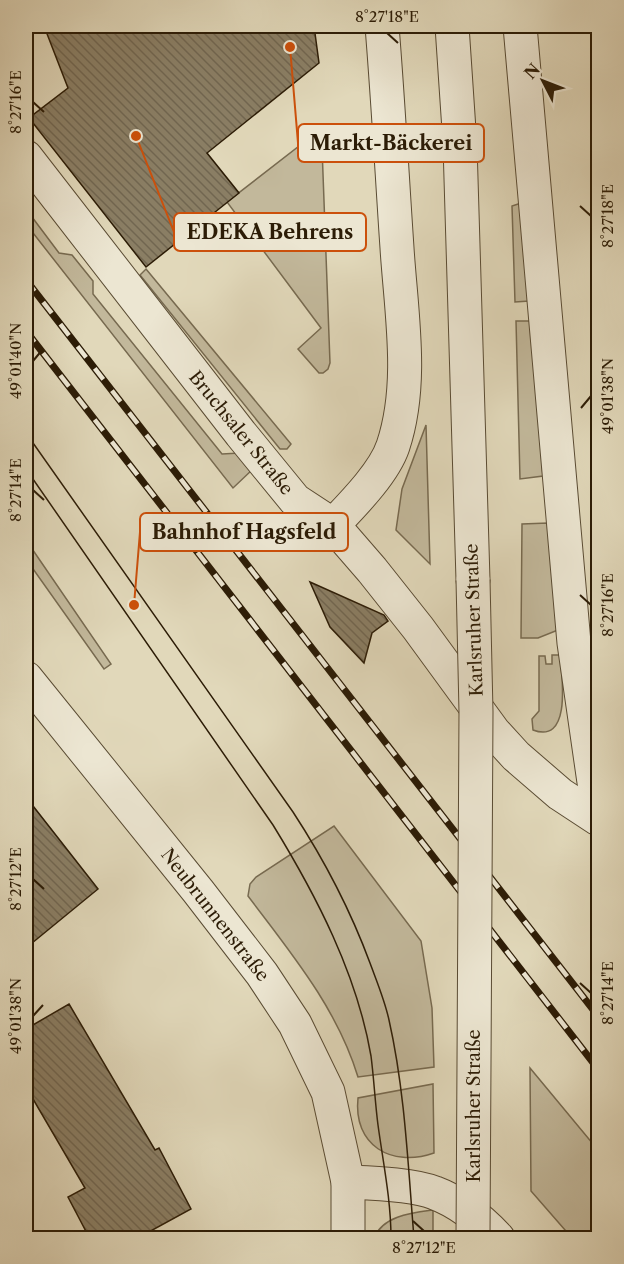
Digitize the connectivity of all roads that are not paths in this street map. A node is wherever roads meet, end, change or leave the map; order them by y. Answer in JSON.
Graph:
{"nodes":[{"id":1,"x":382,"y":26,"type":"edge"},
{"id":2,"x":452,"y":26,"type":"edge"},
{"id":3,"x":520,"y":26,"type":"edge"},
{"id":4,"x":26,"y":157,"type":"edge"},
{"id":5,"x":333,"y":525,"type":"junction"},
{"id":6,"x":26,"y":678,"type":"edge"},
{"id":7,"x":598,"y":810,"type":"edge"},
{"id":8,"x":598,"y":819,"type":"edge"},
{"id":9,"x":348,"y":1182,"type":"junction"},
{"id":10,"x":348,"y":1239,"type":"edge"},
{"id":11,"x":473,"y":1239,"type":"edge"},
{"id":12,"x":498,"y":1239,"type":"edge"}],
"edges":[{"from":1,"to":5,"type":"street"},
{"from":2,"to":11,"type":"street","name":"Karlsruher Straße","bridge":true},
{"from":3,"to":7,"type":"street"},
{"from":4,"to":5,"type":"street","name":"Bruchsaler Straße"},
{"from":5,"to":8,"type":"street","name":"Bruchsaler Straße"},
{"from":6,"to":9,"type":"street","name":"Neubrunnenstraße"},
{"from":9,"to":10,"type":"street"},
{"from":9,"to":12,"type":"street","name":"Karlsruher Straße"}]}
